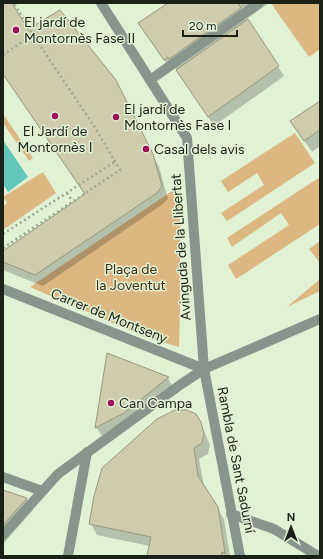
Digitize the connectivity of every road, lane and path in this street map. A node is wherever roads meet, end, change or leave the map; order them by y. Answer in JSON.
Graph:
{"nodes":[{"id":1,"x":14,"y":3,"type":"edge"},
{"id":2,"x":101,"y":3,"type":"edge"},
{"id":3,"x":259,"y":3,"type":"edge"},
{"id":4,"x":32,"y":35,"type":"junction"},
{"id":5,"x":3,"y":55,"type":"edge"},
{"id":6,"x":150,"y":80,"type":"junction"},
{"id":7,"x":116,"y":162,"type":"junction"},
{"id":8,"x":66,"y":193,"type":"junction"},
{"id":9,"x":72,"y":201,"type":"junction"},
{"id":10,"x":3,"y":234,"type":"edge"},
{"id":11,"x":3,"y":247,"type":"edge"},
{"id":12,"x":3,"y":289,"type":"edge"},
{"id":13,"x":320,"y":319,"type":"edge"},
{"id":14,"x":204,"y":369,"type":"junction"},
{"id":15,"x":87,"y":452,"type":"junction"},
{"id":16,"x":3,"y":477,"type":"edge"},
{"id":17,"x":42,"y":491,"type":"junction"},
{"id":18,"x":231,"y":514,"type":"junction"},
{"id":19,"x":3,"y":535,"type":"edge"},
{"id":20,"x":68,"y":556,"type":"edge"},
{"id":21,"x":240,"y":556,"type":"edge"},
{"id":22,"x":318,"y":556,"type":"edge"}],
"edges":[{"from":1,"to":4,"type":"path"},
{"from":2,"to":6,"type":"street","name":"Avinguda de la Llibertat"},
{"from":3,"to":6,"type":"street"},
{"from":4,"to":5,"type":"path"},
{"from":4,"to":7,"type":"path"},
{"from":6,"to":14,"type":"street","name":"Avinguda de la Llibertat"},
{"from":7,"to":8,"type":"path"},
{"from":7,"to":9,"type":"path"},
{"from":8,"to":9,"type":"path"},
{"from":8,"to":10,"type":"path"},
{"from":9,"to":11,"type":"path"},
{"from":12,"to":14,"type":"street","name":"Carrer de Montseny"},
{"from":13,"to":14,"type":"street"},
{"from":14,"to":15,"type":"street"},
{"from":14,"to":18,"type":"street","name":"Rambla de Sant Sadurní"},
{"from":15,"to":17,"type":"street"},
{"from":15,"to":20,"type":"street"},
{"from":16,"to":17,"type":"street"},
{"from":17,"to":19,"type":"street"},
{"from":18,"to":21,"type":"street","name":"Rambla de Sant Sadurní"},
{"from":18,"to":22,"type":"street"}]}
